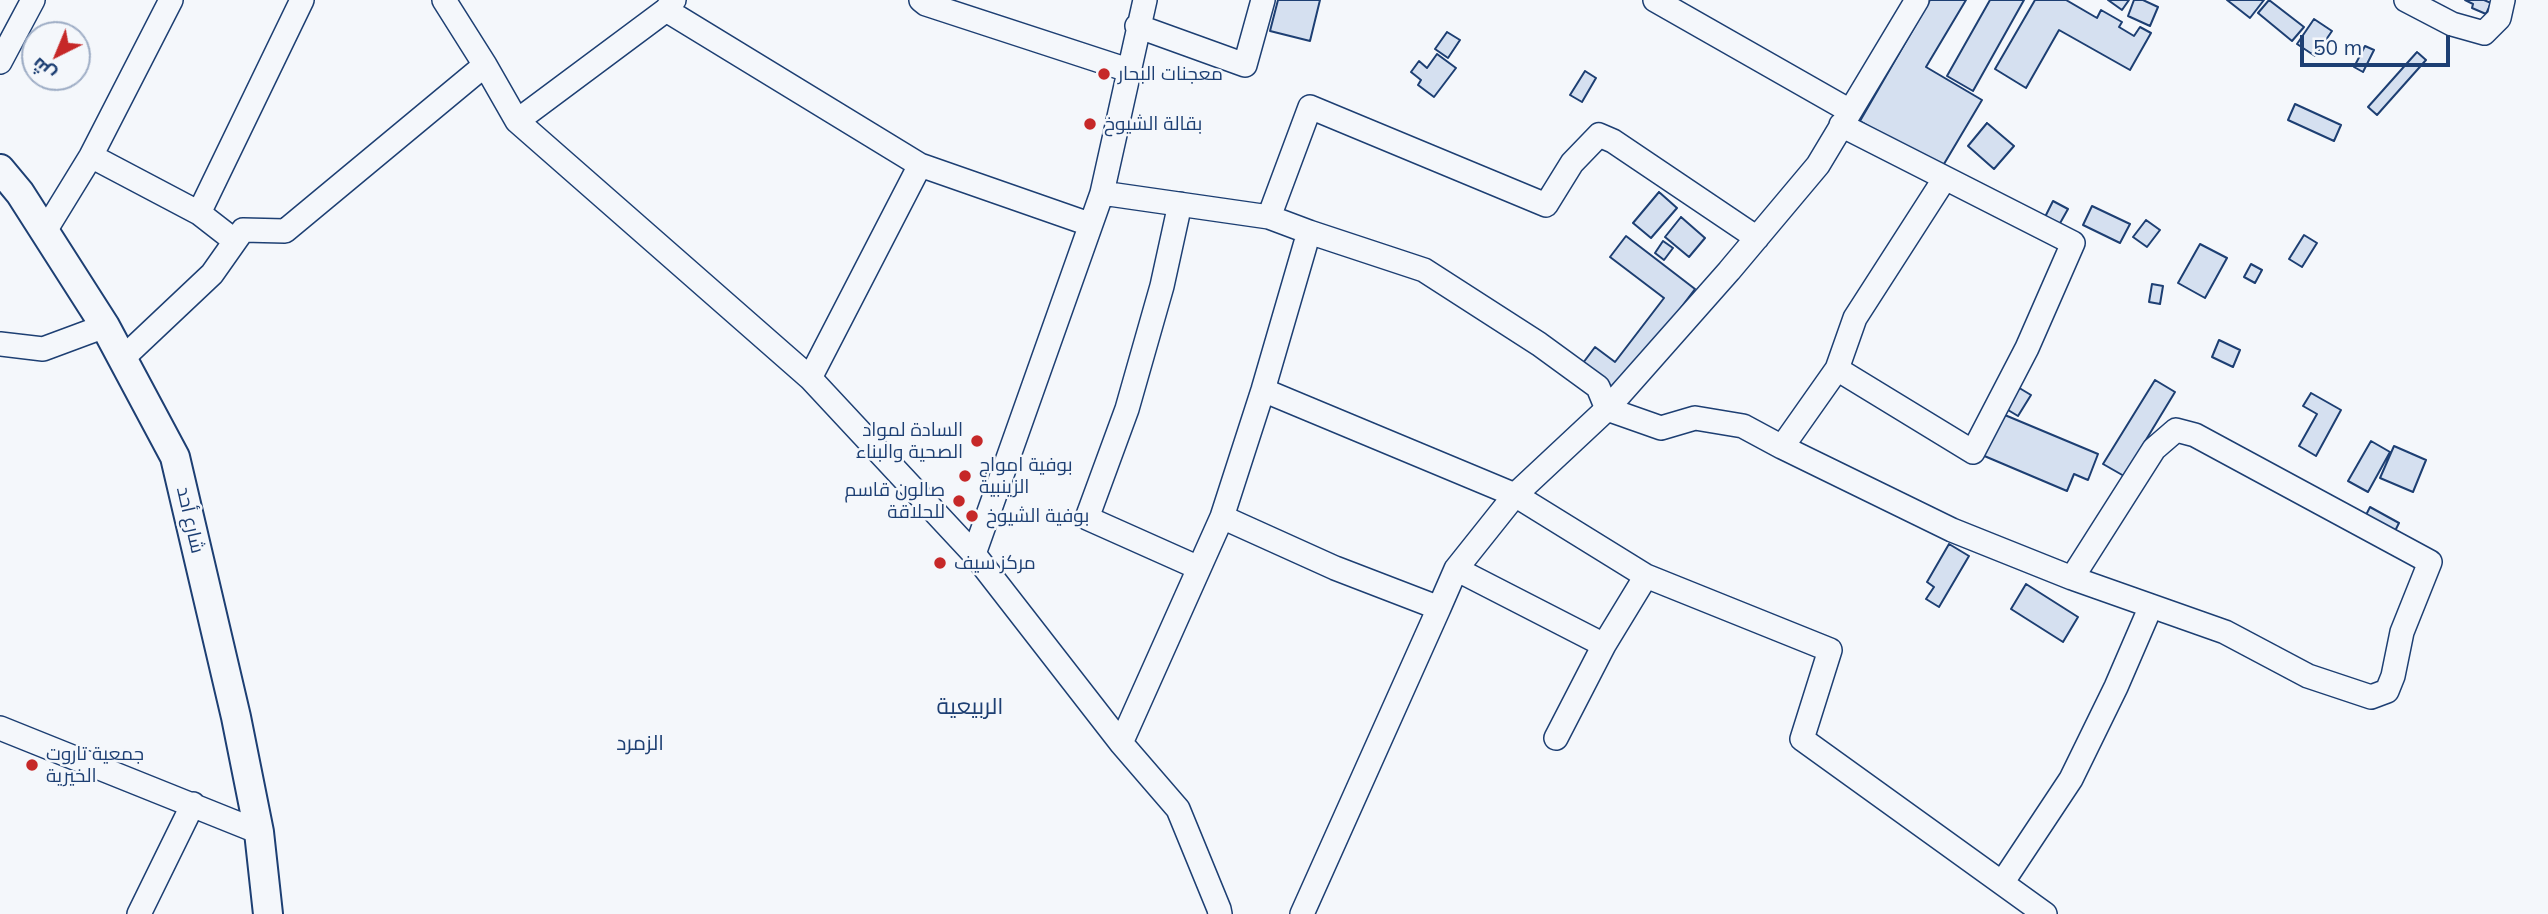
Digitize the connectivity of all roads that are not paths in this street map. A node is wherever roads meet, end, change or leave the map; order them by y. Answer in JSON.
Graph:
{"nodes":[{"id":1,"x":33,"y":0,"type":"edge"},
{"id":2,"x":172,"y":0,"type":"edge"},
{"id":3,"x":302,"y":0,"type":"edge"},
{"id":4,"x":444,"y":0,"type":"edge"},
{"id":5,"x":920,"y":0,"type":"edge"},
{"id":6,"x":1144,"y":0,"type":"edge"},
{"id":7,"x":1263,"y":0,"type":"edge"},
{"id":8,"x":1655,"y":0,"type":"edge"},
{"id":9,"x":1917,"y":0,"type":"edge"},
{"id":10,"x":2406,"y":0,"type":"edge"},
{"id":11,"x":2503,"y":0,"type":"edge"},
{"id":12,"x":670,"y":5,"type":"edge"},
{"id":13,"x":1137,"y":26,"type":"junction"},
{"id":14,"x":0,"y":62,"type":"edge"},
{"id":15,"x":485,"y":65,"type":"junction"},
{"id":16,"x":1128,"y":70,"type":"junction"},
{"id":17,"x":1845,"y":118,"type":"junction"},
{"id":18,"x":517,"y":121,"type":"junction"},
{"id":19,"x":91,"y":156,"type":"junction"},
{"id":20,"x":920,"y":165,"type":"junction"},
{"id":21,"x":0,"y":169,"type":"edge"},
{"id":22,"x":1945,"y":178,"type":"junction"},
{"id":23,"x":1102,"y":192,"type":"junction"},
{"id":24,"x":1180,"y":204,"type":"junction"},
{"id":25,"x":199,"y":214,"type":"junction"},
{"id":26,"x":1269,"y":217,"type":"junction"},
{"id":27,"x":1089,"y":224,"type":"junction"},
{"id":28,"x":45,"y":231,"type":"junction"},
{"id":29,"x":1309,"y":232,"type":"junction"},
{"id":30,"x":1757,"y":238,"type":"junction"},
{"id":31,"x":235,"y":241,"type":"junction"},
{"id":32,"x":106,"y":326,"type":"junction"},
{"id":33,"x":0,"y":344,"type":"edge"},
{"id":34,"x":123,"y":358,"type":"junction"},
{"id":35,"x":1837,"y":369,"type":"junction"},
{"id":36,"x":810,"y":378,"type":"junction"},
{"id":37,"x":1263,"y":390,"type":"junction"},
{"id":38,"x":1607,"y":409,"type":"junction"},
{"id":39,"x":1782,"y":447,"type":"junction"},
{"id":40,"x":1515,"y":495,"type":"junction"},
{"id":41,"x":1222,"y":517,"type":"junction"},
{"id":42,"x":974,"y":554,"type":"junction"},
{"id":43,"x":1199,"y":568,"type":"junction"},
{"id":44,"x":1456,"y":569,"type":"junction"},
{"id":45,"x":1646,"y":576,"type":"junction"},
{"id":46,"x":2072,"y":578,"type":"junction"},
{"id":47,"x":2151,"y":606,"type":"junction"},
{"id":48,"x":1439,"y":608,"type":"junction"},
{"id":49,"x":1604,"y":645,"type":"junction"},
{"id":50,"x":0,"y":728,"type":"edge"},
{"id":51,"x":1556,"y":738,"type":"dead end"},
{"id":52,"x":1121,"y":743,"type":"junction"},
{"id":53,"x":193,"y":804,"type":"junction"},
{"id":54,"x":259,"y":832,"type":"junction"},
{"id":55,"x":2002,"y":883,"type":"junction"},
{"id":56,"x":139,"y":914,"type":"edge"},
{"id":57,"x":268,"y":914,"type":"edge"},
{"id":58,"x":1220,"y":914,"type":"edge"},
{"id":59,"x":1302,"y":914,"type":"edge"},
{"id":60,"x":2045,"y":914,"type":"edge"}],
"edges":[{"from":1,"to":14,"type":"street"},
{"from":2,"to":19,"type":"street"},
{"from":3,"to":25,"type":"street"},
{"from":4,"to":15,"type":"street"},
{"from":5,"to":16,"type":"street"},
{"from":6,"to":13,"type":"street"},
{"from":7,"to":13,"type":"street"},
{"from":8,"to":17,"type":"street"},
{"from":9,"to":17,"type":"street"},
{"from":10,"to":11,"type":"street"},
{"from":12,"to":18,"type":"street"},
{"from":12,"to":20,"type":"street"},
{"from":13,"to":16,"type":"street"},
{"from":15,"to":18,"type":"street"},
{"from":15,"to":31,"type":"street"},
{"from":16,"to":23,"type":"street"},
{"from":17,"to":22,"type":"street"},
{"from":17,"to":30,"type":"street"},
{"from":18,"to":36,"type":"street"},
{"from":19,"to":25,"type":"street"},
{"from":19,"to":28,"type":"street"},
{"from":20,"to":27,"type":"street"},
{"from":20,"to":36,"type":"street"},
{"from":21,"to":28,"type":"main road","name":"شارع أحد"},
{"from":22,"to":35,"type":"street"},
{"from":22,"to":35,"type":"street"},
{"from":23,"to":24,"type":"street"},
{"from":23,"to":27,"type":"street"},
{"from":24,"to":26,"type":"street"},
{"from":24,"to":43,"type":"street"},
{"from":25,"to":31,"type":"street"},
{"from":26,"to":29,"type":"street"},
{"from":26,"to":30,"type":"street"},
{"from":27,"to":42,"type":"street"},
{"from":28,"to":32,"type":"main road","name":"شارع أحد"},
{"from":29,"to":37,"type":"street"},
{"from":29,"to":38,"type":"street"},
{"from":30,"to":38,"type":"street"},
{"from":31,"to":34,"type":"street"},
{"from":32,"to":33,"type":"street"},
{"from":32,"to":34,"type":"main road","name":"شارع أحد"},
{"from":34,"to":54,"type":"main road","name":"شارع أحد"},
{"from":35,"to":39,"type":"street"},
{"from":36,"to":42,"type":"street"},
{"from":37,"to":40,"type":"street"},
{"from":37,"to":41,"type":"street"},
{"from":38,"to":39,"type":"street"},
{"from":38,"to":40,"type":"street"},
{"from":39,"to":46,"type":"street"},
{"from":40,"to":44,"type":"street"},
{"from":40,"to":45,"type":"street"},
{"from":41,"to":43,"type":"street"},
{"from":41,"to":48,"type":"street"},
{"from":42,"to":52,"type":"street"},
{"from":43,"to":52,"type":"street"},
{"from":44,"to":48,"type":"street"},
{"from":44,"to":49,"type":"street"},
{"from":45,"to":49,"type":"street"},
{"from":45,"to":55,"type":"street"},
{"from":46,"to":47,"type":"street"},
{"from":46,"to":47,"type":"street"},
{"from":47,"to":55,"type":"street"},
{"from":48,"to":59,"type":"street"},
{"from":49,"to":51,"type":"street"},
{"from":50,"to":53,"type":"street"},
{"from":52,"to":58,"type":"street"},
{"from":53,"to":54,"type":"street"},
{"from":53,"to":56,"type":"street"},
{"from":54,"to":57,"type":"main road","name":"شارع أحد"},
{"from":55,"to":60,"type":"street"}]}
